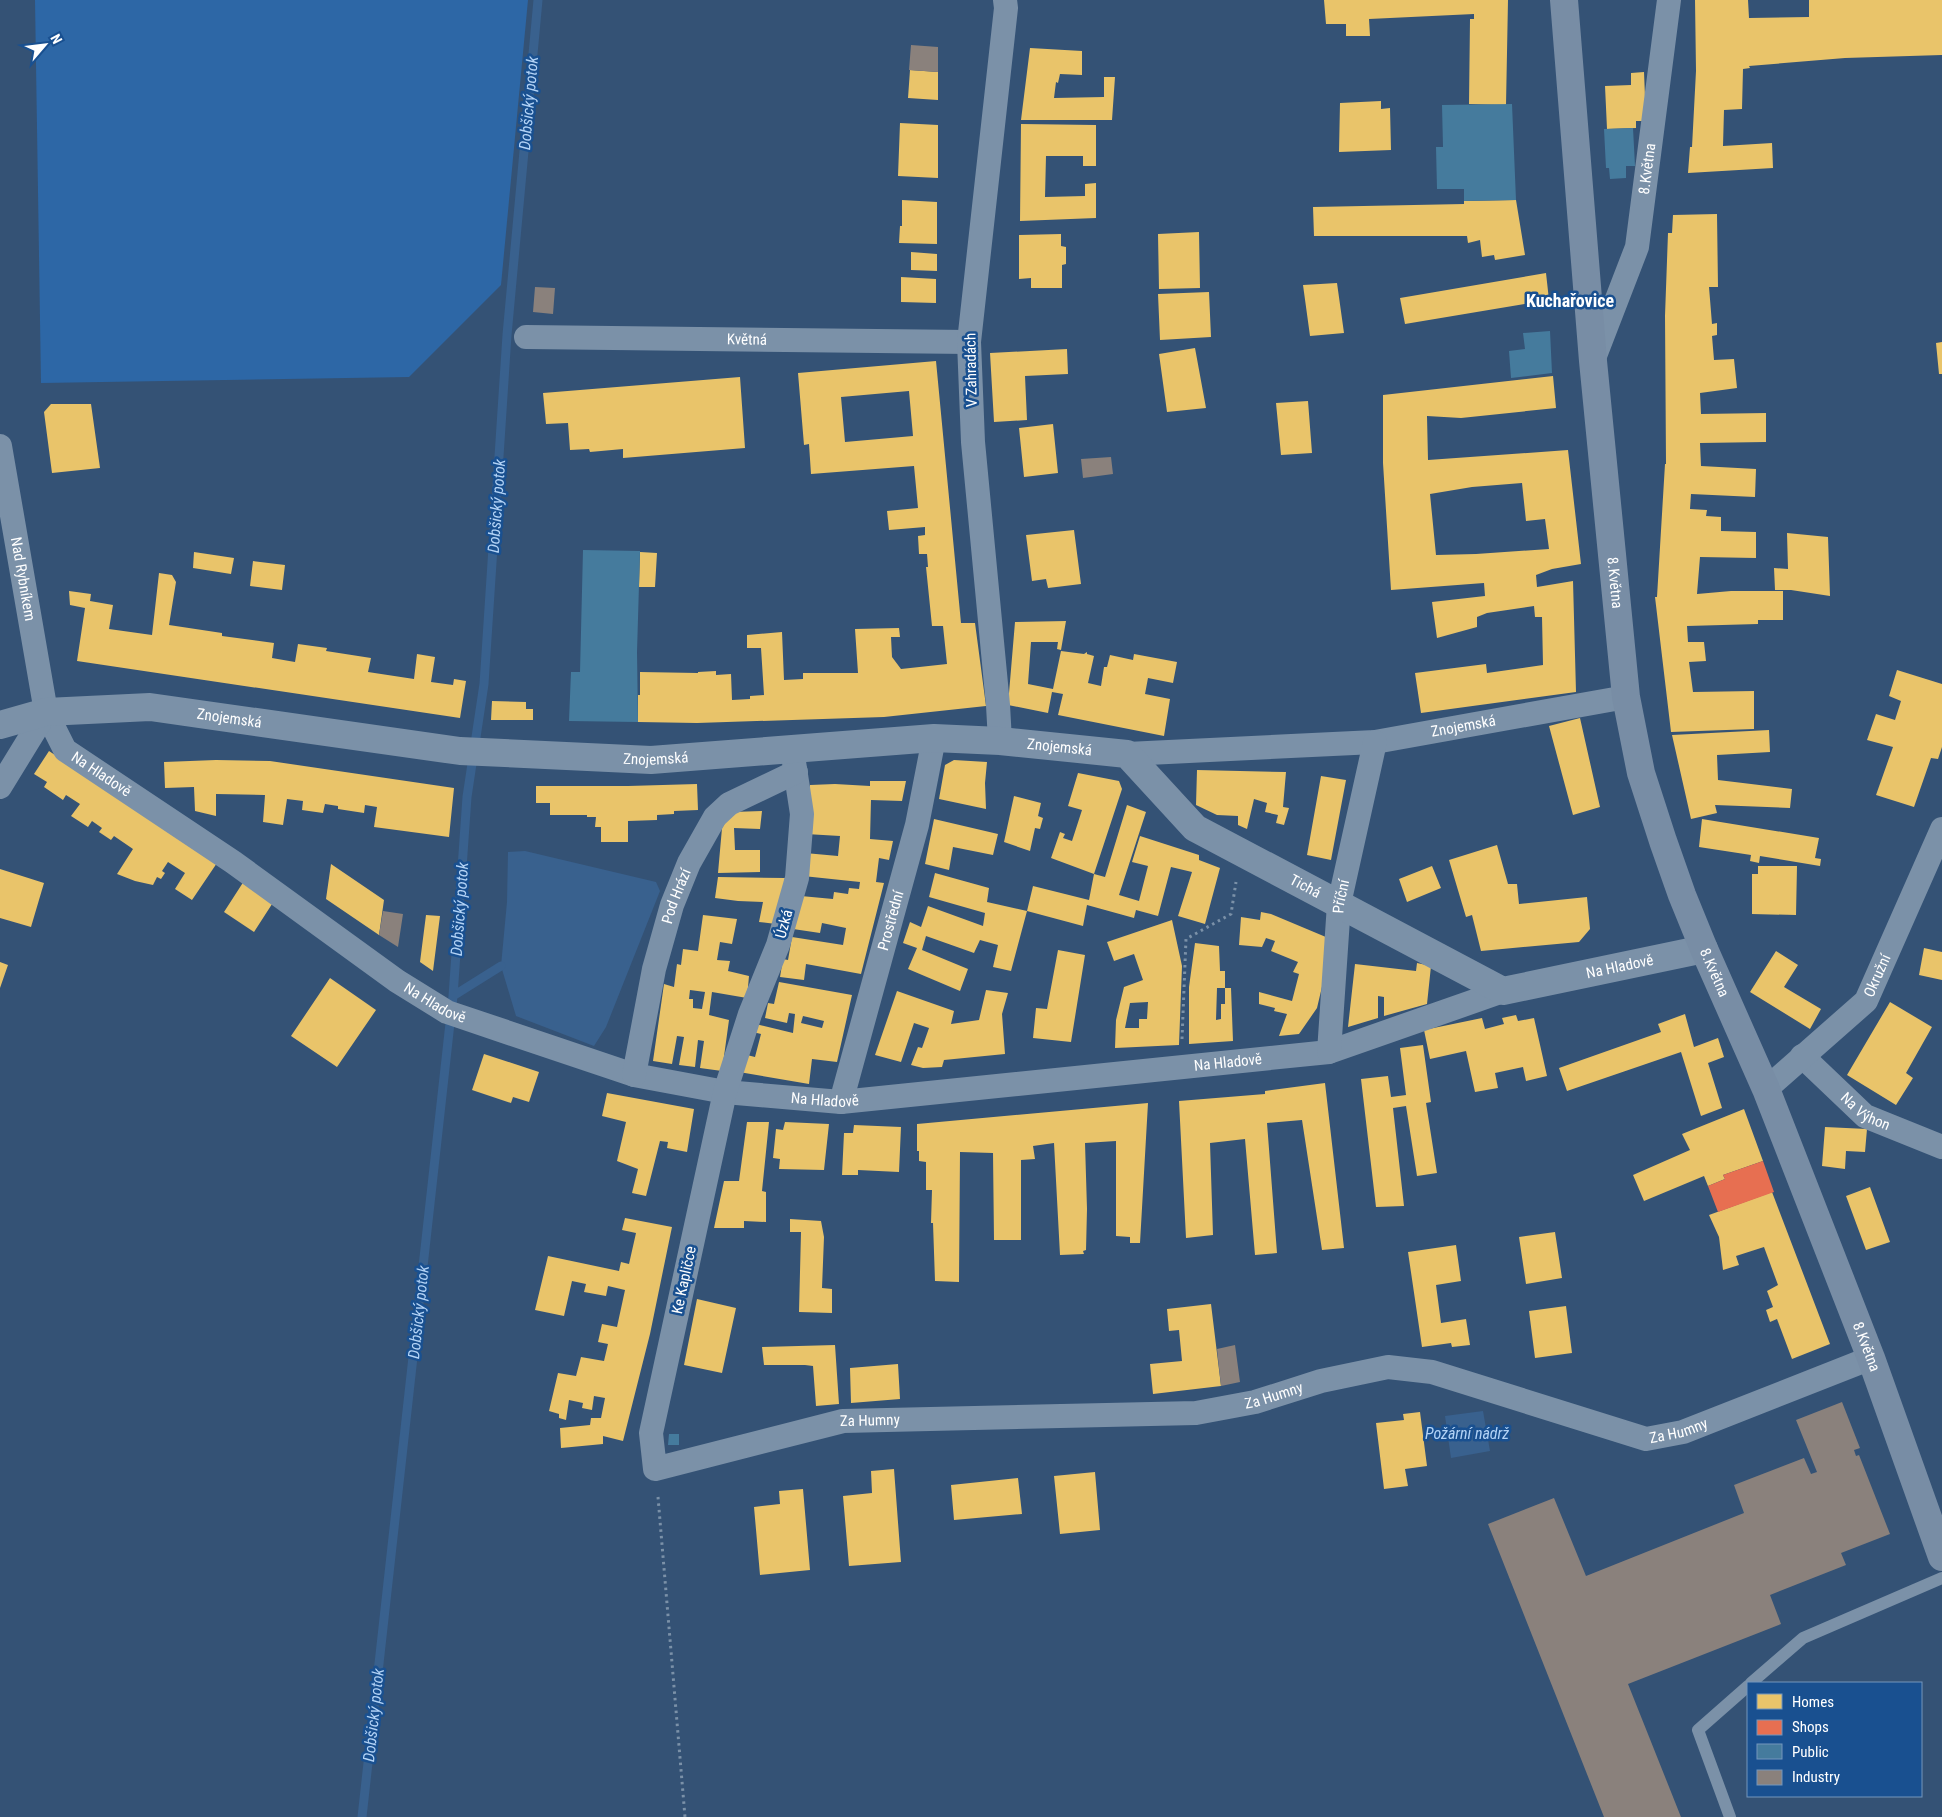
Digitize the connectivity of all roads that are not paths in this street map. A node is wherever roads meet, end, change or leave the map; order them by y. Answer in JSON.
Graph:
{"nodes":[{"id":1,"x":1005,"y":0,"type":"edge"},
{"id":2,"x":1564,"y":0,"type":"edge"},
{"id":3,"x":1669,"y":0,"type":"edge"},
{"id":4,"x":526,"y":337,"type":"dead end"},
{"id":5,"x":969,"y":342,"type":"junction"},
{"id":6,"x":1593,"y":360,"type":"junction"},
{"id":7,"x":0,"y":446,"type":"edge"},
{"id":8,"x":1626,"y":697,"type":"junction"},
{"id":9,"x":46,"y":712,"type":"junction"},
{"id":10,"x":0,"y":725,"type":"edge"},
{"id":11,"x":934,"y":738,"type":"junction"},
{"id":12,"x":1000,"y":740,"type":"junction"},
{"id":13,"x":1375,"y":742,"type":"junction"},
{"id":14,"x":1127,"y":754,"type":"junction"},
{"id":15,"x":794,"y":760,"type":"junction"},
{"id":16,"x":0,"y":787,"type":"edge"},
{"id":17,"x":1942,"y":829,"type":"edge"},
{"id":18,"x":1339,"y":904,"type":"junction"},
{"id":19,"x":1704,"y":949,"type":"junction"},
{"id":20,"x":1503,"y":991,"type":"junction"},
{"id":21,"x":1329,"y":1052,"type":"junction"},
{"id":22,"x":1802,"y":1056,"type":"junction"},
{"id":23,"x":634,"y":1075,"type":"junction"},
{"id":24,"x":1766,"y":1089,"type":"junction"},
{"id":25,"x":725,"y":1092,"type":"junction"},
{"id":26,"x":841,"y":1102,"type":"junction"},
{"id":27,"x":1942,"y":1147,"type":"edge"},
{"id":28,"x":1871,"y":1358,"type":"junction"},
{"id":29,"x":655,"y":1468,"type":"joint"},
{"id":30,"x":1934,"y":1513,"type":"edge"},
{"id":31,"x":1942,"y":1556,"type":"edge"},
{"id":32,"x":1942,"y":1578,"type":"edge"},
{"id":33,"x":1752,"y":1682,"type":"edge"},
{"id":34,"x":1747,"y":1687,"type":"edge"},
{"id":35,"x":1730,"y":1817,"type":"edge"}],
"edges":[{"from":1,"to":5,"type":"street","name":"V Zahradách"},
{"from":2,"to":6,"type":"main road","name":"8.Května"},
{"from":3,"to":6,"type":"street","name":"8.Května"},
{"from":4,"to":5,"type":"street","name":"Květná"},
{"from":5,"to":12,"type":"street","name":"V Zahradách"},
{"from":6,"to":8,"type":"main road","name":"8.Května"},
{"from":7,"to":9,"type":"street","name":"Nad Rybníkem"},
{"from":8,"to":13,"type":"street","name":"Znojemská"},
{"from":8,"to":19,"type":"main road","name":"8.Května"},
{"from":9,"to":10,"type":"street","name":"Znojemská"},
{"from":9,"to":15,"type":"street","name":"Znojemská"},
{"from":9,"to":16,"type":"street"},
{"from":9,"to":23,"type":"street","name":"Na Hladově"},
{"from":11,"to":12,"type":"street","name":"Znojemská"},
{"from":11,"to":15,"type":"street","name":"Znojemská"},
{"from":11,"to":26,"type":"street","name":"Prostřední"},
{"from":12,"to":14,"type":"street","name":"Znojemská"},
{"from":13,"to":14,"type":"street","name":"Znojemská"},
{"from":13,"to":18,"type":"street","name":"Příční"},
{"from":14,"to":18,"type":"street","name":"Tichá"},
{"from":15,"to":23,"type":"street","name":"Pod Hrází"},
{"from":15,"to":25,"type":"street","name":"Úzká"},
{"from":17,"to":22,"type":"street","name":"Okružní"},
{"from":18,"to":20,"type":"street","name":"Tichá"},
{"from":18,"to":21,"type":"street","name":"Příční"},
{"from":19,"to":20,"type":"street","name":"Na Hladově"},
{"from":19,"to":24,"type":"main road","name":"8.Května"},
{"from":20,"to":21,"type":"street","name":"Na Hladově"},
{"from":21,"to":26,"type":"street","name":"Na Hladově"},
{"from":22,"to":24,"type":"street","name":"Okružní"},
{"from":22,"to":27,"type":"street","name":"Na Výhon"},
{"from":23,"to":25,"type":"street","name":"Na Hladově"},
{"from":24,"to":28,"type":"main road","name":"8.Května"},
{"from":25,"to":26,"type":"street","name":"Na Hladově"},
{"from":25,"to":29,"type":"street","name":"Ke Kapličce"},
{"from":28,"to":29,"type":"street","name":"Za Humny"},
{"from":28,"to":30,"type":"main road","name":"8.Května"},
{"from":30,"to":31,"type":"main road","name":"8.Května"},
{"from":32,"to":33,"type":"lane"},
{"from":34,"to":35,"type":"lane"}]}
